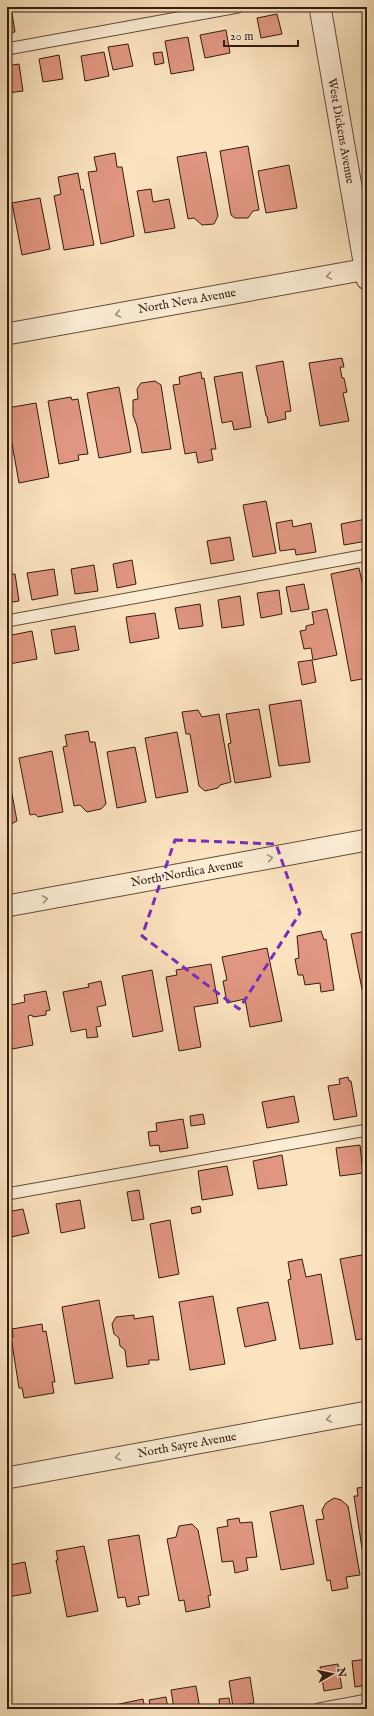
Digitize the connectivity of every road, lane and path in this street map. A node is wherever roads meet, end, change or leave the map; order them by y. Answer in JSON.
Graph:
{"nodes":[{"id":1,"x":238,"y":7,"type":"edge"},
{"id":2,"x":320,"y":7,"type":"edge"},
{"id":3,"x":7,"y":49,"type":"edge"},
{"id":4,"x":366,"y":272,"type":"edge"},
{"id":5,"x":7,"y":334,"type":"edge"},
{"id":6,"x":367,"y":555,"type":"edge"},
{"id":7,"x":7,"y":621,"type":"edge"},
{"id":8,"x":367,"y":840,"type":"edge"},
{"id":9,"x":7,"y":906,"type":"edge"},
{"id":10,"x":367,"y":1130,"type":"edge"},
{"id":11,"x":7,"y":1194,"type":"edge"},
{"id":12,"x":367,"y":1412,"type":"edge"},
{"id":13,"x":7,"y":1478,"type":"edge"},
{"id":14,"x":367,"y":1700,"type":"edge"},
{"id":15,"x":319,"y":1709,"type":"edge"}],
"edges":[{"from":1,"to":3,"type":"lane"},
{"from":2,"to":4,"type":"street","name":"West Dickens Avenue"},
{"from":4,"to":5,"type":"street","name":"North Neva Avenue","one_way":true},
{"from":6,"to":7,"type":"lane"},
{"from":9,"to":8,"type":"street","name":"North Nordica Avenue","one_way":true},
{"from":10,"to":11,"type":"lane"},
{"from":12,"to":13,"type":"street","name":"North Sayre Avenue","one_way":true},
{"from":14,"to":15,"type":"lane"}]}
